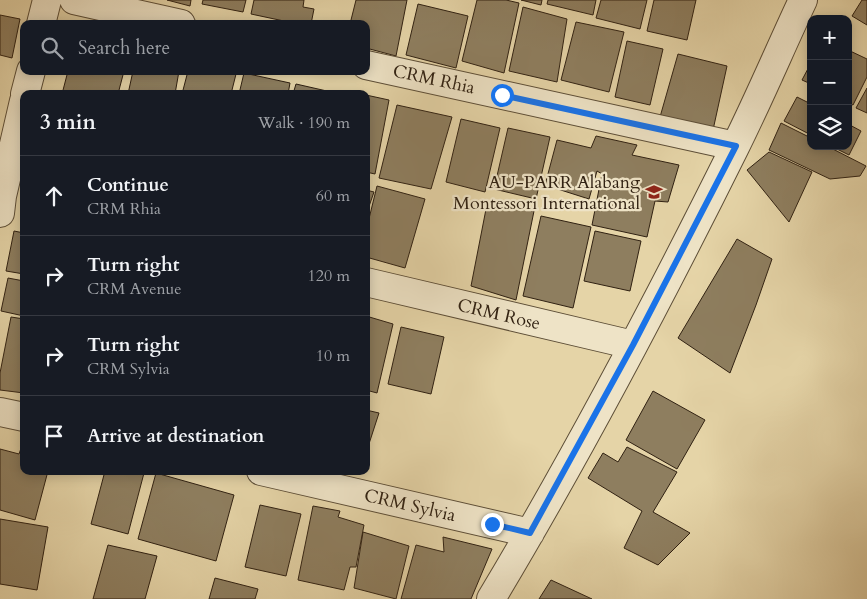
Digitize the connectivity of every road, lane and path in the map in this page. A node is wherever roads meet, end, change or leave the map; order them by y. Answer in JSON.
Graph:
{"nodes":[{"id":1,"x":47,"y":0,"type":"edge"},
{"id":2,"x":74,"y":0,"type":"edge"},
{"id":3,"x":803,"y":0,"type":"edge"},
{"id":4,"x":42,"y":20,"type":"edge"},
{"id":5,"x":163,"y":20,"type":"edge"},
{"id":6,"x":370,"y":66,"type":"edge"},
{"id":7,"x":30,"y":75,"type":"edge"},
{"id":8,"x":27,"y":90,"type":"edge"},
{"id":9,"x":20,"y":128,"type":"edge"},
{"id":10,"x":736,"y":146,"type":"junction"},
{"id":11,"x":9,"y":204,"type":"edge"},
{"id":12,"x":370,"y":283,"type":"edge"},
{"id":13,"x":633,"y":345,"type":"junction"},
{"id":14,"x":0,"y":412,"type":"edge"},
{"id":15,"x":20,"y":416,"type":"edge"},
{"id":16,"x":277,"y":475,"type":"edge"},
{"id":17,"x":530,"y":533,"type":"junction"},
{"id":18,"x":491,"y":599,"type":"edge"}],
"edges":[{"from":1,"to":4,"type":"street"},
{"from":2,"to":5,"type":"street"},
{"from":3,"to":10,"type":"street"},
{"from":6,"to":10,"type":"street","name":"CRM Rhia"},
{"from":7,"to":8,"type":"street"},
{"from":9,"to":11,"type":"street"},
{"from":10,"to":13,"type":"street"},
{"from":12,"to":13,"type":"street","name":"CRM Rose"},
{"from":13,"to":17,"type":"street"},
{"from":14,"to":15,"type":"street"},
{"from":16,"to":17,"type":"street","name":"CRM Sylvia"},
{"from":17,"to":18,"type":"street"}]}
